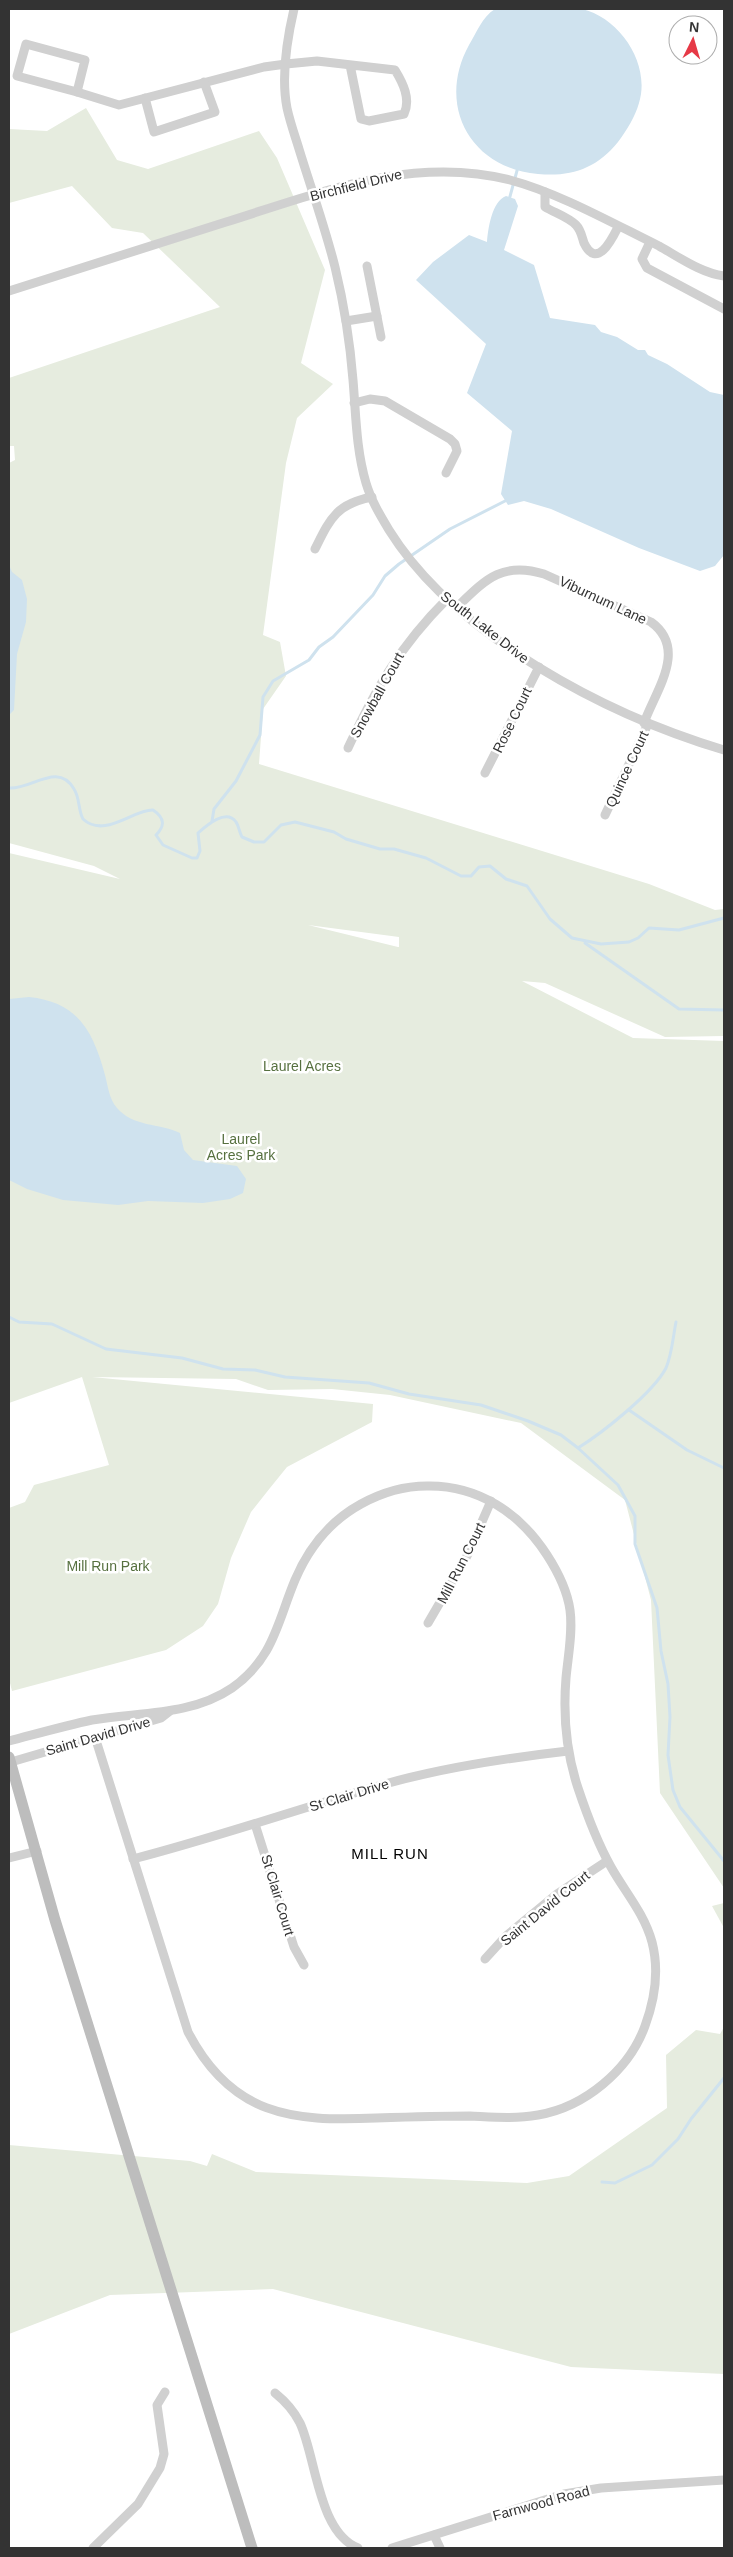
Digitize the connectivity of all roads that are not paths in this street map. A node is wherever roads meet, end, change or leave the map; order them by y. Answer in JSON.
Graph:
{"nodes":[{"id":1,"x":294,"y":9,"type":"edge"},
{"id":2,"x":286,"y":64,"type":"junction"},
{"id":3,"x":350,"y":65,"type":"junction"},
{"id":4,"x":204,"y":82,"type":"junction"},
{"id":5,"x":77,"y":92,"type":"junction"},
{"id":6,"x":145,"y":98,"type":"junction"},
{"id":7,"x":545,"y":192,"type":"junction"},
{"id":8,"x":313,"y":195,"type":"junction"},
{"id":9,"x":618,"y":227,"type":"junction"},
{"id":10,"x":650,"y":242,"type":"junction"},
{"id":11,"x":367,"y":266,"type":"dead end"},
{"id":12,"x":724,"y":276,"type":"edge"},
{"id":13,"x":9,"y":291,"type":"edge"},
{"id":14,"x":724,"y":309,"type":"edge"},
{"id":15,"x":377,"y":316,"type":"junction"},
{"id":16,"x":346,"y":321,"type":"junction"},
{"id":17,"x":381,"y":337,"type":"dead end"},
{"id":18,"x":354,"y":403,"type":"junction"},
{"id":19,"x":446,"y":473,"type":"dead end"},
{"id":20,"x":372,"y":498,"type":"junction"},
{"id":21,"x":315,"y":549,"type":"dead end"},
{"id":22,"x":447,"y":598,"type":"junction"},
{"id":23,"x":457,"y":607,"type":"junction"},
{"id":24,"x":539,"y":667,"type":"junction"},
{"id":25,"x":646,"y":723,"type":"junction"},
{"id":26,"x":348,"y":748,"type":"dead end"},
{"id":27,"x":724,"y":750,"type":"edge"},
{"id":28,"x":485,"y":773,"type":"dead end"},
{"id":29,"x":605,"y":815,"type":"dead end"},
{"id":30,"x":491,"y":1501,"type":"junction"},
{"id":31,"x":428,"y":1623,"type":"dead end"},
{"id":32,"x":170,"y":1711,"type":"junction"},
{"id":33,"x":95,"y":1736,"type":"junction"},
{"id":34,"x":9,"y":1741,"type":"edge"},
{"id":35,"x":568,"y":1751,"type":"junction"},
{"id":36,"x":10,"y":1759,"type":"edge"},
{"id":37,"x":255,"y":1824,"type":"junction"},
{"id":38,"x":37,"y":1851,"type":"junction"},
{"id":39,"x":9,"y":1858,"type":"edge"},
{"id":40,"x":133,"y":1859,"type":"junction"},
{"id":41,"x":607,"y":1861,"type":"junction"},
{"id":42,"x":485,"y":1959,"type":"dead end"},
{"id":43,"x":304,"y":1965,"type":"dead end"},
{"id":44,"x":165,"y":2392,"type":"dead end"},
{"id":45,"x":275,"y":2393,"type":"dead end"},
{"id":46,"x":724,"y":2480,"type":"edge"},
{"id":47,"x":434,"y":2535,"type":"junction"},
{"id":48,"x":93,"y":2548,"type":"edge"},
{"id":49,"x":252,"y":2548,"type":"edge"},
{"id":50,"x":358,"y":2548,"type":"edge"},
{"id":51,"x":392,"y":2548,"type":"edge"},
{"id":52,"x":440,"y":2548,"type":"edge"}],
"edges":[{"from":1,"to":2,"type":"street","name":"South Lake Drive"},
{"from":2,"to":3,"type":"street"},
{"from":2,"to":4,"type":"street"},
{"from":2,"to":8,"type":"street","name":"South Lake Drive"},
{"from":3,"to":3,"type":"street"},
{"from":4,"to":6,"type":"street"},
{"from":4,"to":6,"type":"street"},
{"from":5,"to":5,"type":"street"},
{"from":5,"to":6,"type":"street"},
{"from":7,"to":8,"type":"street","name":"Birchfield Drive"},
{"from":7,"to":9,"type":"street","name":"Birchfield Drive"},
{"from":7,"to":9,"type":"street"},
{"from":8,"to":13,"type":"street","name":"Birchfield Drive"},
{"from":8,"to":16,"type":"street","name":"South Lake Drive"},
{"from":9,"to":10,"type":"street","name":"Birchfield Drive"},
{"from":10,"to":12,"type":"street","name":"Birchfield Drive"},
{"from":10,"to":14,"type":"street"},
{"from":11,"to":15,"type":"street"},
{"from":15,"to":16,"type":"street"},
{"from":15,"to":17,"type":"street"},
{"from":16,"to":18,"type":"street","name":"South Lake Drive"},
{"from":18,"to":19,"type":"street"},
{"from":18,"to":20,"type":"street","name":"South Lake Drive"},
{"from":20,"to":21,"type":"street"},
{"from":20,"to":22,"type":"street","name":"South Lake Drive"},
{"from":22,"to":23,"type":"street","name":"South Lake Drive"},
{"from":22,"to":26,"type":"street","name":"Snowball Court"},
{"from":23,"to":24,"type":"street","name":"South Lake Drive"},
{"from":23,"to":25,"type":"street","name":"Viburnum Lane"},
{"from":24,"to":25,"type":"street","name":"South Lake Drive"},
{"from":24,"to":28,"type":"street","name":"Rose Court"},
{"from":25,"to":27,"type":"street","name":"South Lake Drive"},
{"from":25,"to":29,"type":"street","name":"Quince Court"},
{"from":30,"to":31,"type":"street","name":"Mill Run Court"},
{"from":30,"to":32,"type":"street"},
{"from":30,"to":35,"type":"street"},
{"from":32,"to":33,"type":"street","name":"Saint David Drive"},
{"from":32,"to":34,"type":"street","name":"Saint David Drive"},
{"from":33,"to":36,"type":"street","name":"Saint David Drive"},
{"from":33,"to":40,"type":"street"},
{"from":35,"to":37,"type":"street","name":"St Clair Drive"},
{"from":35,"to":41,"type":"street"},
{"from":36,"to":38,"type":"main road"},
{"from":37,"to":40,"type":"street","name":"St Clair Drive"},
{"from":37,"to":43,"type":"street","name":"St Clair Court"},
{"from":38,"to":39,"type":"street"},
{"from":38,"to":49,"type":"main road"},
{"from":40,"to":41,"type":"street"},
{"from":41,"to":42,"type":"street","name":"Saint David Court"},
{"from":44,"to":48,"type":"street"},
{"from":45,"to":50,"type":"street"},
{"from":46,"to":47,"type":"street","name":"Farnwood Road"},
{"from":47,"to":51,"type":"street","name":"Farnwood Road"},
{"from":47,"to":52,"type":"street"}]}
